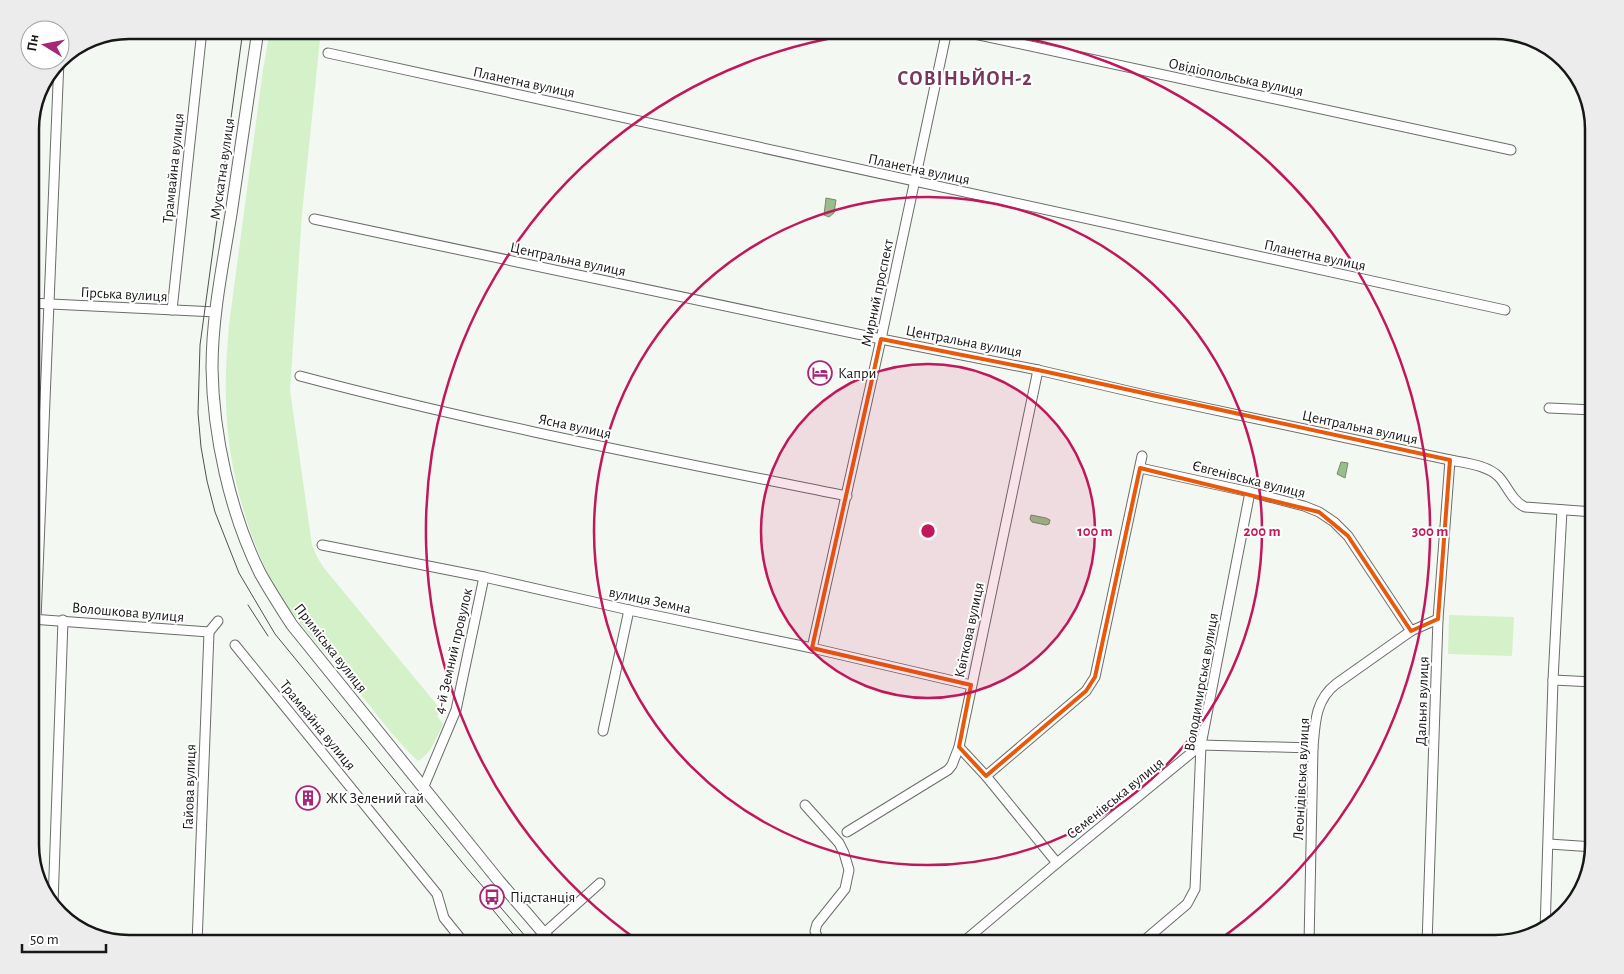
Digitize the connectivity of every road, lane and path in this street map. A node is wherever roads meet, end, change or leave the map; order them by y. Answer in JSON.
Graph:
{"nodes":[{"id":1,"x":201,"y":39,"type":"edge"},
{"id":2,"x":257,"y":39,"type":"edge"},
{"id":3,"x":945,"y":39,"type":"edge"},
{"id":4,"x":998,"y":39,"type":"edge"},
{"id":5,"x":328,"y":53,"type":"dead end"},
{"id":6,"x":58,"y":72,"type":"edge"},
{"id":7,"x":1511,"y":150,"type":"dead end"},
{"id":8,"x":914,"y":182,"type":"junction"},
{"id":9,"x":314,"y":219,"type":"dead end"},
{"id":10,"x":39,"y":303,"type":"edge"},
{"id":11,"x":49,"y":304,"type":"junction"},
{"id":12,"x":172,"y":310,"type":"junction"},
{"id":13,"x":1505,"y":310,"type":"dead end"},
{"id":14,"x":216,"y":312,"type":"junction"},
{"id":15,"x":881,"y":339,"type":"junction"},
{"id":16,"x":1038,"y":370,"type":"junction"},
{"id":17,"x":300,"y":376,"type":"dead end"},
{"id":18,"x":1549,"y":408,"type":"dead end"},
{"id":19,"x":1585,"y":410,"type":"edge"},
{"id":20,"x":1142,"y":456,"type":"dead end"},
{"id":21,"x":1450,"y":460,"type":"junction"},
{"id":22,"x":1140,"y":468,"type":"junction"},
{"id":23,"x":1250,"y":492,"type":"junction"},
{"id":24,"x":847,"y":496,"type":"junction"},
{"id":25,"x":39,"y":501,"type":"edge"},
{"id":26,"x":1562,"y":510,"type":"junction"},
{"id":27,"x":1585,"y":511,"type":"edge"},
{"id":28,"x":322,"y":546,"type":"dead end"},
{"id":29,"x":484,"y":577,"type":"junction"},
{"id":30,"x":629,"y":610,"type":"junction"},
{"id":31,"x":39,"y":619,"type":"edge"},
{"id":32,"x":63,"y":620,"type":"junction"},
{"id":33,"x":1438,"y":620,"type":"junction"},
{"id":34,"x":218,"y":621,"type":"dead end"},
{"id":35,"x":1411,"y":631,"type":"junction"},
{"id":36,"x":208,"y":632,"type":"junction"},
{"id":37,"x":235,"y":645,"type":"dead end"},
{"id":38,"x":812,"y":648,"type":"junction"},
{"id":39,"x":1553,"y":680,"type":"junction"},
{"id":40,"x":1585,"y":682,"type":"edge"},
{"id":41,"x":971,"y":685,"type":"junction"},
{"id":42,"x":604,"y":731,"type":"dead end"},
{"id":43,"x":1201,"y":745,"type":"junction"},
{"id":44,"x":959,"y":747,"type":"junction"},
{"id":45,"x":1313,"y":748,"type":"junction"},
{"id":46,"x":986,"y":776,"type":"junction"},
{"id":47,"x":424,"y":786,"type":"junction"},
{"id":48,"x":805,"y":805,"type":"dead end"},
{"id":49,"x":847,"y":832,"type":"dead end"},
{"id":50,"x":1549,"y":844,"type":"junction"},
{"id":51,"x":1585,"y":846,"type":"edge"},
{"id":52,"x":1057,"y":863,"type":"junction"},
{"id":53,"x":600,"y":883,"type":"dead end"},
{"id":54,"x":53,"y":894,"type":"edge"},
{"id":55,"x":1546,"y":920,"type":"edge"},
{"id":56,"x":544,"y":934,"type":"joint"},
{"id":57,"x":198,"y":935,"type":"edge"},
{"id":58,"x":458,"y":935,"type":"edge"},
{"id":59,"x":817,"y":935,"type":"edge"},
{"id":60,"x":972,"y":935,"type":"edge"},
{"id":61,"x":1151,"y":935,"type":"edge"},
{"id":62,"x":1309,"y":935,"type":"edge"},
{"id":63,"x":1427,"y":935,"type":"edge"}],
"edges":[{"from":1,"to":12,"type":"street","name":"Трамвайна вулиця"},
{"from":2,"to":14,"type":"street","name":"Мускатна вулиця"},
{"from":3,"to":8,"type":"street","name":"Мирний проспект"},
{"from":4,"to":7,"type":"street","name":"Овідіопольська вулиця"},
{"from":5,"to":8,"type":"street","name":"Планетна вулиця"},
{"from":6,"to":11,"type":"street"},
{"from":8,"to":13,"type":"street","name":"Планетна вулиця"},
{"from":8,"to":15,"type":"street","name":"Мирний проспект"},
{"from":9,"to":15,"type":"street","name":"Центральна вулиця"},
{"from":10,"to":11,"type":"street","name":"Гірська вулиця"},
{"from":11,"to":12,"type":"street","name":"Гірська вулиця"},
{"from":11,"to":25,"type":"street"},
{"from":12,"to":14,"type":"street","name":"Гірська вулиця"},
{"from":14,"to":47,"type":"street","name":"Приміська вулиця"},
{"from":15,"to":16,"type":"street","name":"Центральна вулиця"},
{"from":15,"to":24,"type":"street","name":"Мирний проспект"},
{"from":16,"to":21,"type":"street","name":"Центральна вулиця"},
{"from":16,"to":41,"type":"street","name":"Квіткова вулиця"},
{"from":17,"to":24,"type":"street","name":"Ясна вулиця"},
{"from":18,"to":19,"type":"street"},
{"from":20,"to":22,"type":"street"},
{"from":21,"to":26,"type":"street","name":"Центральна вулиця"},
{"from":21,"to":33,"type":"street","name":"Дальня вулиця"},
{"from":22,"to":23,"type":"street","name":"Євгенівська вулиця"},
{"from":22,"to":46,"type":"street"},
{"from":23,"to":35,"type":"street","name":"Євгенівська вулиця"},
{"from":23,"to":43,"type":"street","name":"Володимирська вулиця"},
{"from":24,"to":38,"type":"street","name":"Мирний проспект"},
{"from":26,"to":27,"type":"street","name":"Центральна вулиця"},
{"from":26,"to":39,"type":"street"},
{"from":28,"to":29,"type":"street","name":"вулиця Земна"},
{"from":29,"to":30,"type":"street","name":"вулиця Земна"},
{"from":29,"to":47,"type":"street","name":"4-й Земний провулок"},
{"from":30,"to":38,"type":"street","name":"вулиця Земна"},
{"from":30,"to":42,"type":"street"},
{"from":31,"to":32,"type":"street","name":"Волошкова вулиця"},
{"from":32,"to":36,"type":"street","name":"Волошкова вулиця"},
{"from":32,"to":54,"type":"street"},
{"from":33,"to":35,"type":"street","name":"Леонідівська вулиця"},
{"from":33,"to":63,"type":"street","name":"Дальня вулиця"},
{"from":34,"to":36,"type":"street"},
{"from":35,"to":45,"type":"street","name":"Леонідівська вулиця"},
{"from":36,"to":57,"type":"street","name":"Гайова вулиця"},
{"from":37,"to":58,"type":"street","name":"Трамвайна вулиця"},
{"from":38,"to":41,"type":"street","name":"вулиця Земна"},
{"from":39,"to":40,"type":"street"},
{"from":39,"to":50,"type":"street"},
{"from":41,"to":44,"type":"street","name":"Квіткова вулиця"},
{"from":43,"to":45,"type":"street"},
{"from":43,"to":52,"type":"street","name":"Семенівська вулиця"},
{"from":43,"to":61,"type":"street","name":"Володимирська вулиця"},
{"from":44,"to":46,"type":"street"},
{"from":44,"to":49,"type":"street","name":"Квіткова вулиця"},
{"from":45,"to":62,"type":"street","name":"Леонідівська вулиця"},
{"from":46,"to":52,"type":"street"},
{"from":47,"to":56,"type":"street","name":"Приміська вулиця"},
{"from":48,"to":59,"type":"street"},
{"from":50,"to":51,"type":"street"},
{"from":50,"to":55,"type":"street"},
{"from":52,"to":60,"type":"street","name":"Семенівська вулиця"},
{"from":53,"to":56,"type":"street"}]}
